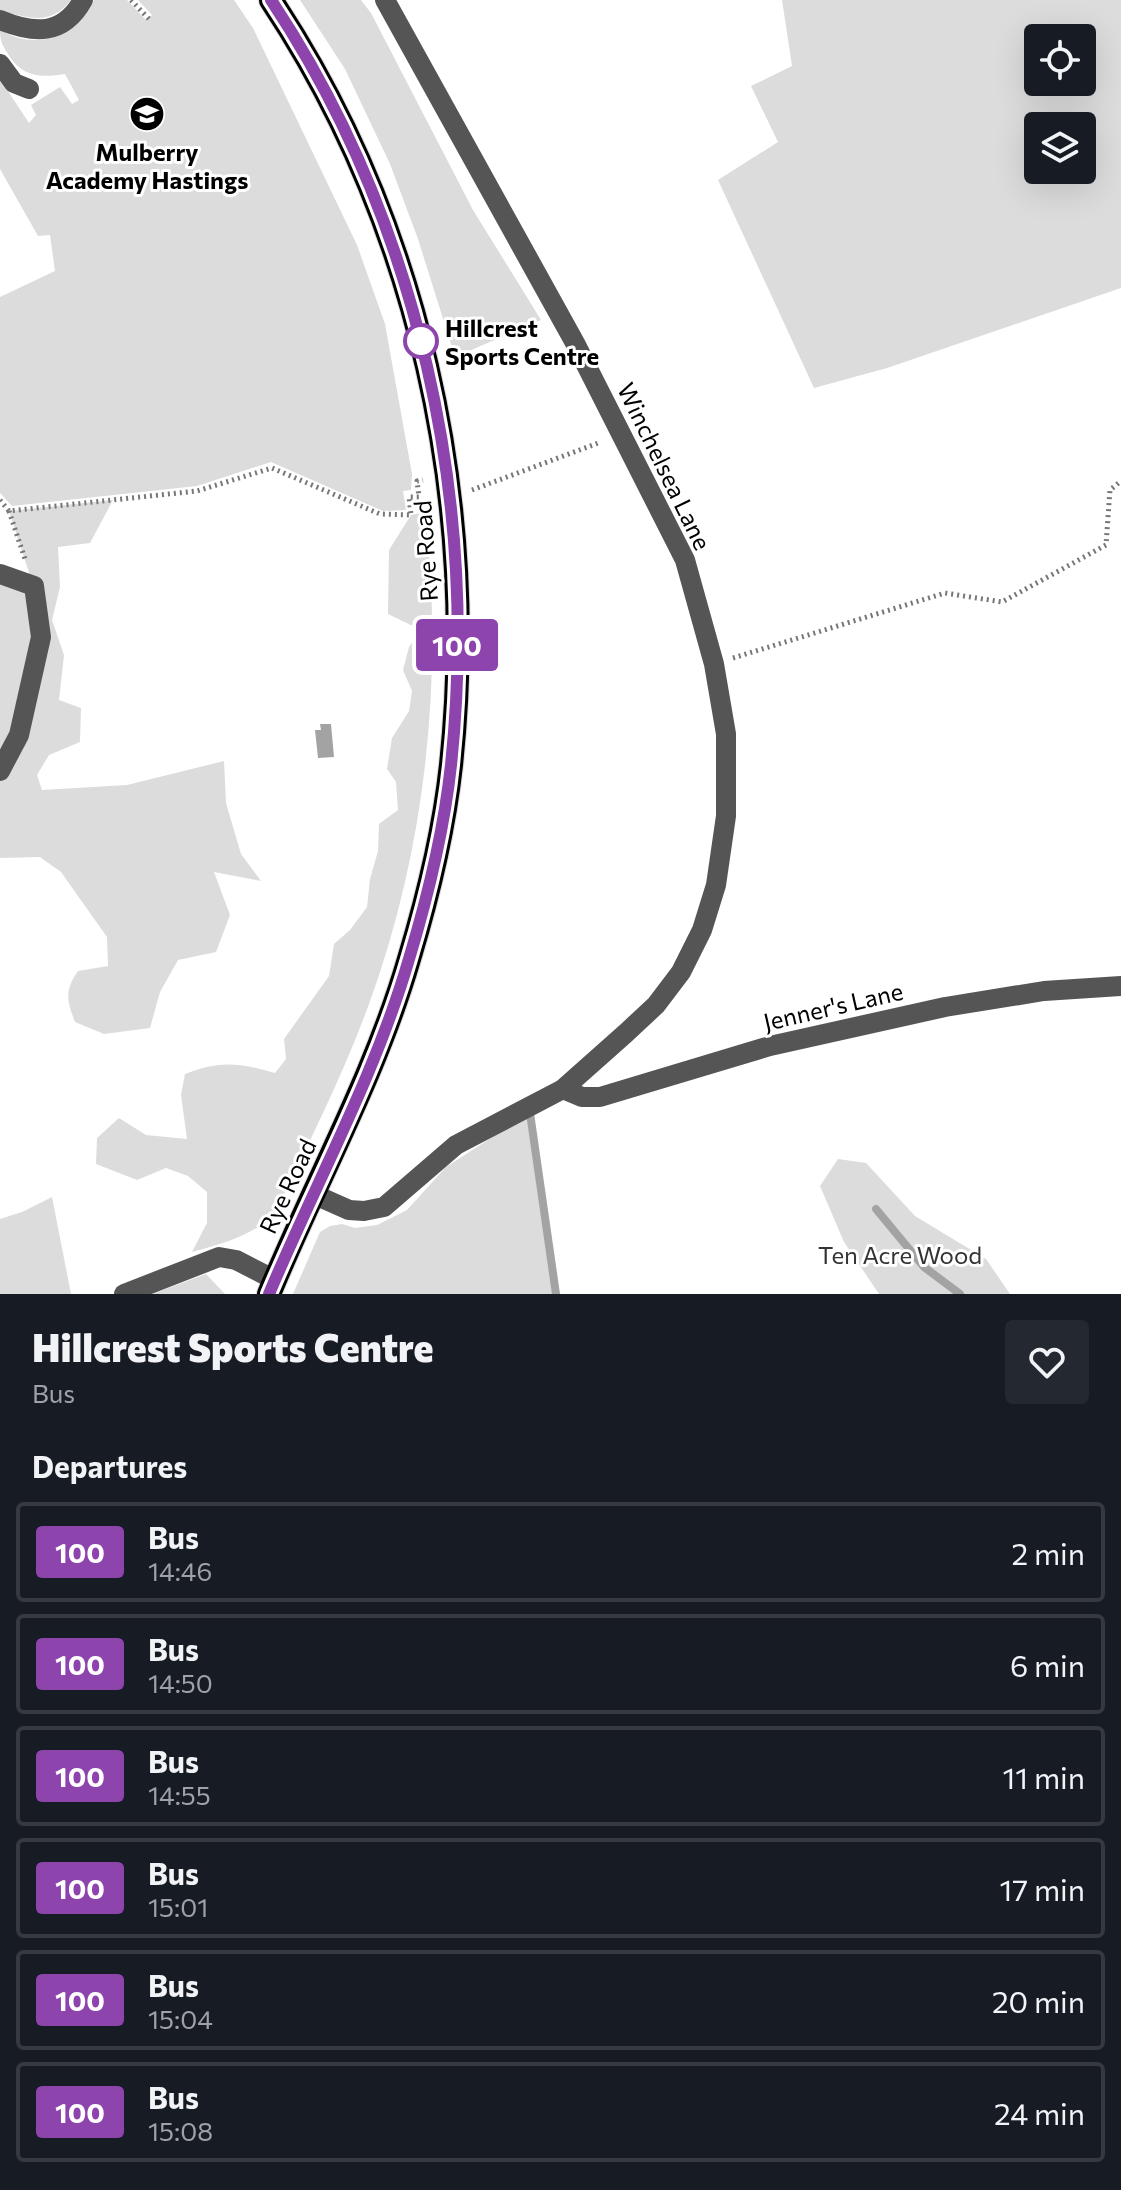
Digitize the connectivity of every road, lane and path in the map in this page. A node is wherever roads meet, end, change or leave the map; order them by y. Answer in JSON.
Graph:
{"nodes":[{"id":1,"x":83,"y":0,"type":"edge"},
{"id":2,"x":131,"y":0,"type":"edge"},
{"id":3,"x":271,"y":0,"type":"edge"},
{"id":4,"x":385,"y":0,"type":"edge"},
{"id":5,"x":149,"y":19,"type":"dead end"},
{"id":6,"x":0,"y":20,"type":"edge"},
{"id":7,"x":0,"y":64,"type":"edge"},
{"id":8,"x":29,"y":89,"type":"dead end"},
{"id":9,"x":606,"y":440,"type":"dead end"},
{"id":10,"x":417,"y":481,"type":"dead end"},
{"id":11,"x":1121,"y":481,"type":"edge"},
{"id":12,"x":471,"y":490,"type":"dead end"},
{"id":13,"x":0,"y":500,"type":"edge"},
{"id":14,"x":9,"y":511,"type":"junction"},
{"id":15,"x":0,"y":574,"type":"edge"},
{"id":16,"x":34,"y":586,"type":"junction"},
{"id":17,"x":714,"y":664,"type":"junction"},
{"id":18,"x":0,"y":771,"type":"edge"},
{"id":19,"x":1121,"y":986,"type":"edge"},
{"id":20,"x":563,"y":1089,"type":"junction"},
{"id":21,"x":313,"y":1194,"type":"junction"},
{"id":22,"x":272,"y":1287,"type":"edge"},
{"id":23,"x":124,"y":1294,"type":"edge"}],
"edges":[{"from":1,"to":6,"type":"street"},
{"from":2,"to":5,"type":"path"},
{"from":3,"to":21,"type":"highway","name":"Rye Road"},
{"from":4,"to":17,"type":"street","name":"Winchelsea Lane"},
{"from":7,"to":8,"type":"street"},
{"from":9,"to":12,"type":"path"},
{"from":10,"to":14,"type":"path"},
{"from":11,"to":17,"type":"path"},
{"from":13,"to":14,"type":"path"},
{"from":14,"to":16,"type":"path"},
{"from":15,"to":16,"type":"street"},
{"from":16,"to":18,"type":"street"},
{"from":17,"to":20,"type":"street","name":"Winchelsea Lane"},
{"from":19,"to":20,"type":"street","name":"Jenner's Lane"},
{"from":20,"to":21,"type":"street","name":"Winchelsea Lane"},
{"from":21,"to":22,"type":"highway","name":"Rye Road"},
{"from":22,"to":23,"type":"street"}]}
